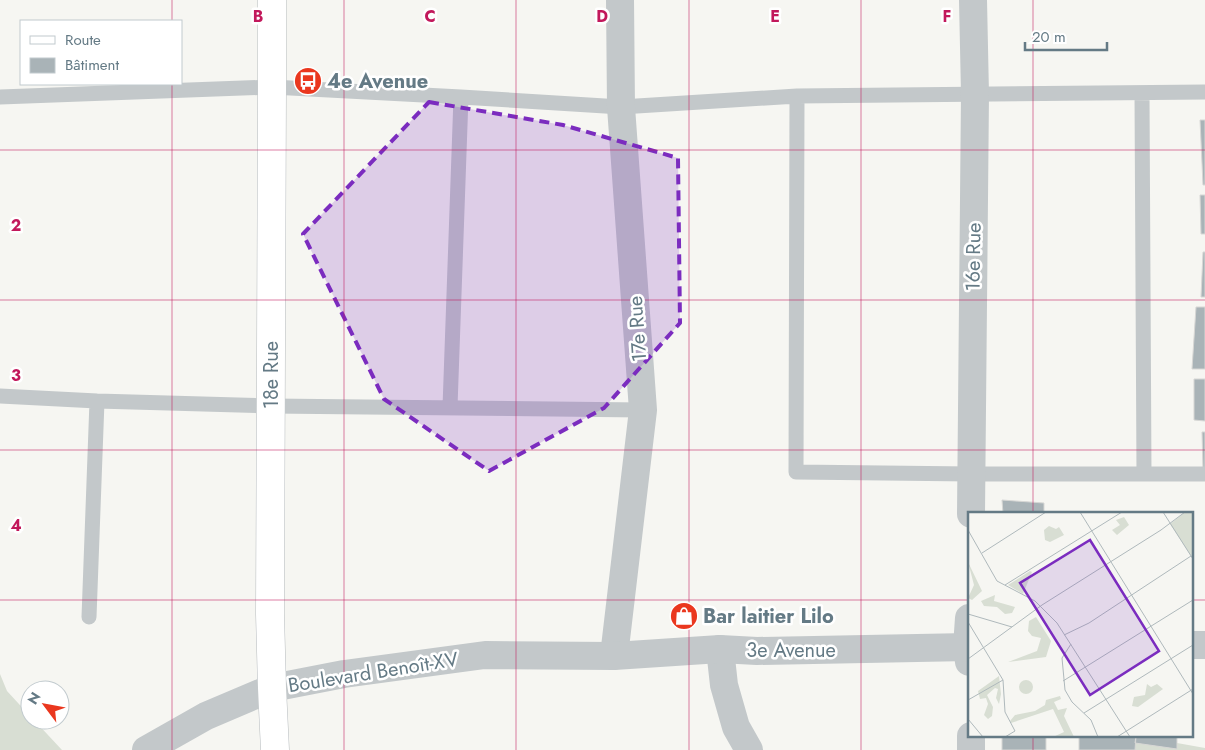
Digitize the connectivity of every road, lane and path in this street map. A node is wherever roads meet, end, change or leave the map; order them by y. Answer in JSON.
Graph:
{"nodes":[{"id":1,"x":272,"y":0,"type":"edge"},
{"id":2,"x":620,"y":0,"type":"edge"},
{"id":3,"x":973,"y":0,"type":"edge"},
{"id":4,"x":272,"y":87,"type":"junction"},
{"id":5,"x":1205,"y":92,"type":"edge"},
{"id":6,"x":975,"y":94,"type":"junction"},
{"id":7,"x":1142,"y":94,"type":"junction"},
{"id":8,"x":0,"y":96,"type":"edge"},
{"id":9,"x":797,"y":96,"type":"junction"},
{"id":10,"x":461,"y":97,"type":"junction"},
{"id":11,"x":621,"y":107,"type":"junction"},
{"id":12,"x":0,"y":396,"type":"edge"},
{"id":13,"x":97,"y":401,"type":"junction"},
{"id":14,"x":271,"y":406,"type":"junction"},
{"id":15,"x":450,"y":407,"type":"junction"},
{"id":16,"x":644,"y":410,"type":"junction"},
{"id":17,"x":971,"y":474,"type":"junction"},
{"id":18,"x":1144,"y":474,"type":"junction"},
{"id":19,"x":1205,"y":474,"type":"edge"},
{"id":20,"x":970,"y":512,"type":"edge"},
{"id":21,"x":89,"y":617,"type":"dead end"},
{"id":22,"x":1192,"y":645,"type":"edge"},
{"id":23,"x":1205,"y":645,"type":"edge"},
{"id":24,"x":720,"y":649,"type":"junction"},
{"id":25,"x":968,"y":652,"type":"edge"},
{"id":26,"x":614,"y":656,"type":"junction"},
{"id":27,"x":272,"y":688,"type":"junction"},
{"id":28,"x":146,"y":750,"type":"edge"},
{"id":29,"x":275,"y":750,"type":"edge"},
{"id":30,"x":749,"y":750,"type":"edge"}],
"edges":[{"from":1,"to":4,"type":"main road","name":"18e Rue"},
{"from":2,"to":11,"type":"street","name":"17e Rue"},
{"from":3,"to":6,"type":"street","name":"16e Rue"},
{"from":4,"to":8,"type":"lane"},
{"from":4,"to":10,"type":"lane"},
{"from":4,"to":14,"type":"main road","name":"18e Rue"},
{"from":5,"to":7,"type":"lane"},
{"from":6,"to":7,"type":"lane"},
{"from":6,"to":9,"type":"lane"},
{"from":6,"to":17,"type":"street","name":"16e Rue"},
{"from":7,"to":18,"type":"lane"},
{"from":9,"to":11,"type":"lane"},
{"from":9,"to":17,"type":"lane"},
{"from":10,"to":11,"type":"lane"},
{"from":10,"to":15,"type":"lane"},
{"from":11,"to":16,"type":"street","name":"17e Rue"},
{"from":12,"to":13,"type":"lane"},
{"from":13,"to":14,"type":"lane"},
{"from":13,"to":21,"type":"lane"},
{"from":14,"to":15,"type":"lane"},
{"from":14,"to":27,"type":"main road","name":"18e Rue"},
{"from":15,"to":16,"type":"lane"},
{"from":16,"to":26,"type":"street","name":"17e Rue"},
{"from":17,"to":18,"type":"lane"},
{"from":17,"to":20,"type":"street","name":"16e Rue"},
{"from":18,"to":19,"type":"lane"},
{"from":22,"to":23,"type":"street"},
{"from":24,"to":25,"type":"street","name":"3e Avenue"},
{"from":24,"to":26,"type":"street","name":"3e Avenue"},
{"from":24,"to":30,"type":"street"},
{"from":26,"to":27,"type":"street","name":"Boulevard Benoît-XV"},
{"from":27,"to":28,"type":"street","name":"Boulevard Benoît-XV"},
{"from":27,"to":29,"type":"main road","name":"18e Rue"}]}
